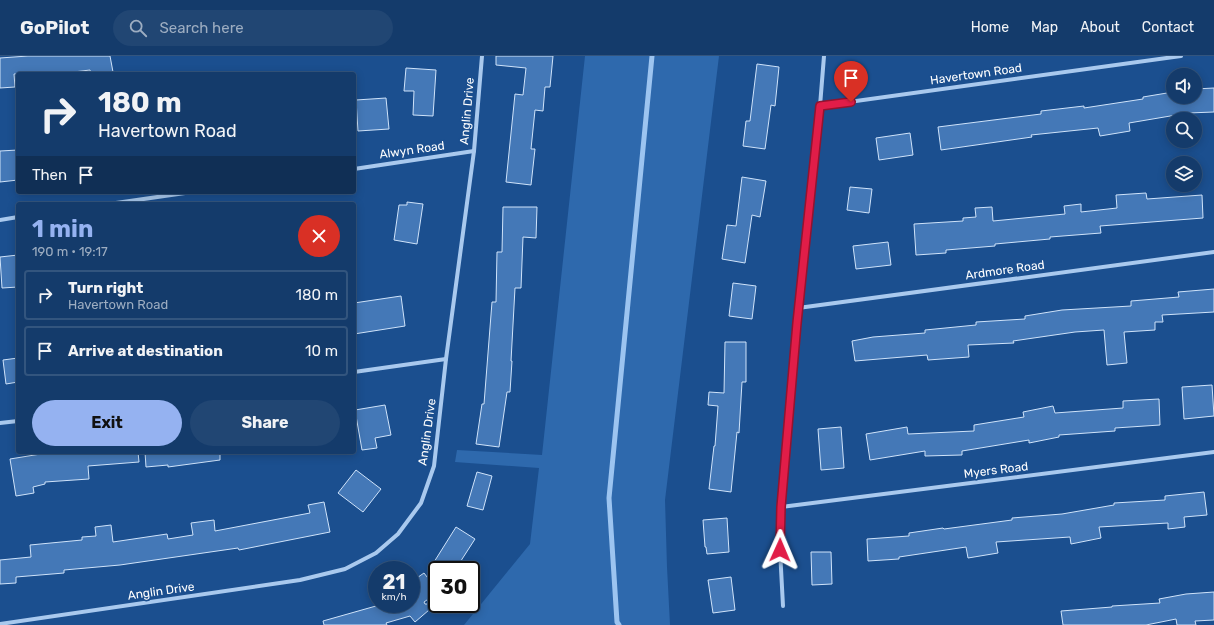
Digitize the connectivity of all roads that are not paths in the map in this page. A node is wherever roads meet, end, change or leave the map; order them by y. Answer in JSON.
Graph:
{"nodes":[{"id":1,"x":482,"y":56,"type":"edge"},
{"id":2,"x":824,"y":56,"type":"edge"},
{"id":3,"x":1182,"y":56,"type":"edge"},
{"id":4,"x":820,"y":106,"type":"junction"},
{"id":5,"x":474,"y":151,"type":"junction"},
{"id":6,"x":356,"y":169,"type":"edge"},
{"id":7,"x":178,"y":194,"type":"edge"},
{"id":8,"x":123,"y":202,"type":"edge"},
{"id":9,"x":16,"y":217,"type":"edge"},
{"id":10,"x":0,"y":220,"type":"edge"},
{"id":11,"x":1214,"y":252,"type":"edge"},
{"id":12,"x":798,"y":308,"type":"junction"},
{"id":13,"x":446,"y":359,"type":"junction"},
{"id":14,"x":356,"y":372,"type":"edge"},
{"id":15,"x":16,"y":421,"type":"edge"},
{"id":16,"x":0,"y":423,"type":"edge"},
{"id":17,"x":1214,"y":452,"type":"edge"},
{"id":18,"x":781,"y":507,"type":"junction"},
{"id":19,"x":783,"y":606,"type":"dead end"},
{"id":20,"x":0,"y":624,"type":"edge"}],
"edges":[{"from":1,"to":5,"type":"street","name":"Anglin Drive"},
{"from":2,"to":4,"type":"street"},
{"from":3,"to":4,"type":"street","name":"Havertown Road"},
{"from":4,"to":12,"type":"street"},
{"from":5,"to":6,"type":"street","name":"Alwyn Road"},
{"from":5,"to":13,"type":"street","name":"Anglin Drive"},
{"from":7,"to":8,"type":"street"},
{"from":9,"to":10,"type":"street"},
{"from":11,"to":12,"type":"street","name":"Ardmore Road"},
{"from":12,"to":18,"type":"street"},
{"from":13,"to":14,"type":"street"},
{"from":13,"to":20,"type":"street","name":"Anglin Drive"},
{"from":15,"to":16,"type":"street"},
{"from":17,"to":18,"type":"street","name":"Myers Road"},
{"from":18,"to":19,"type":"street"}]}
